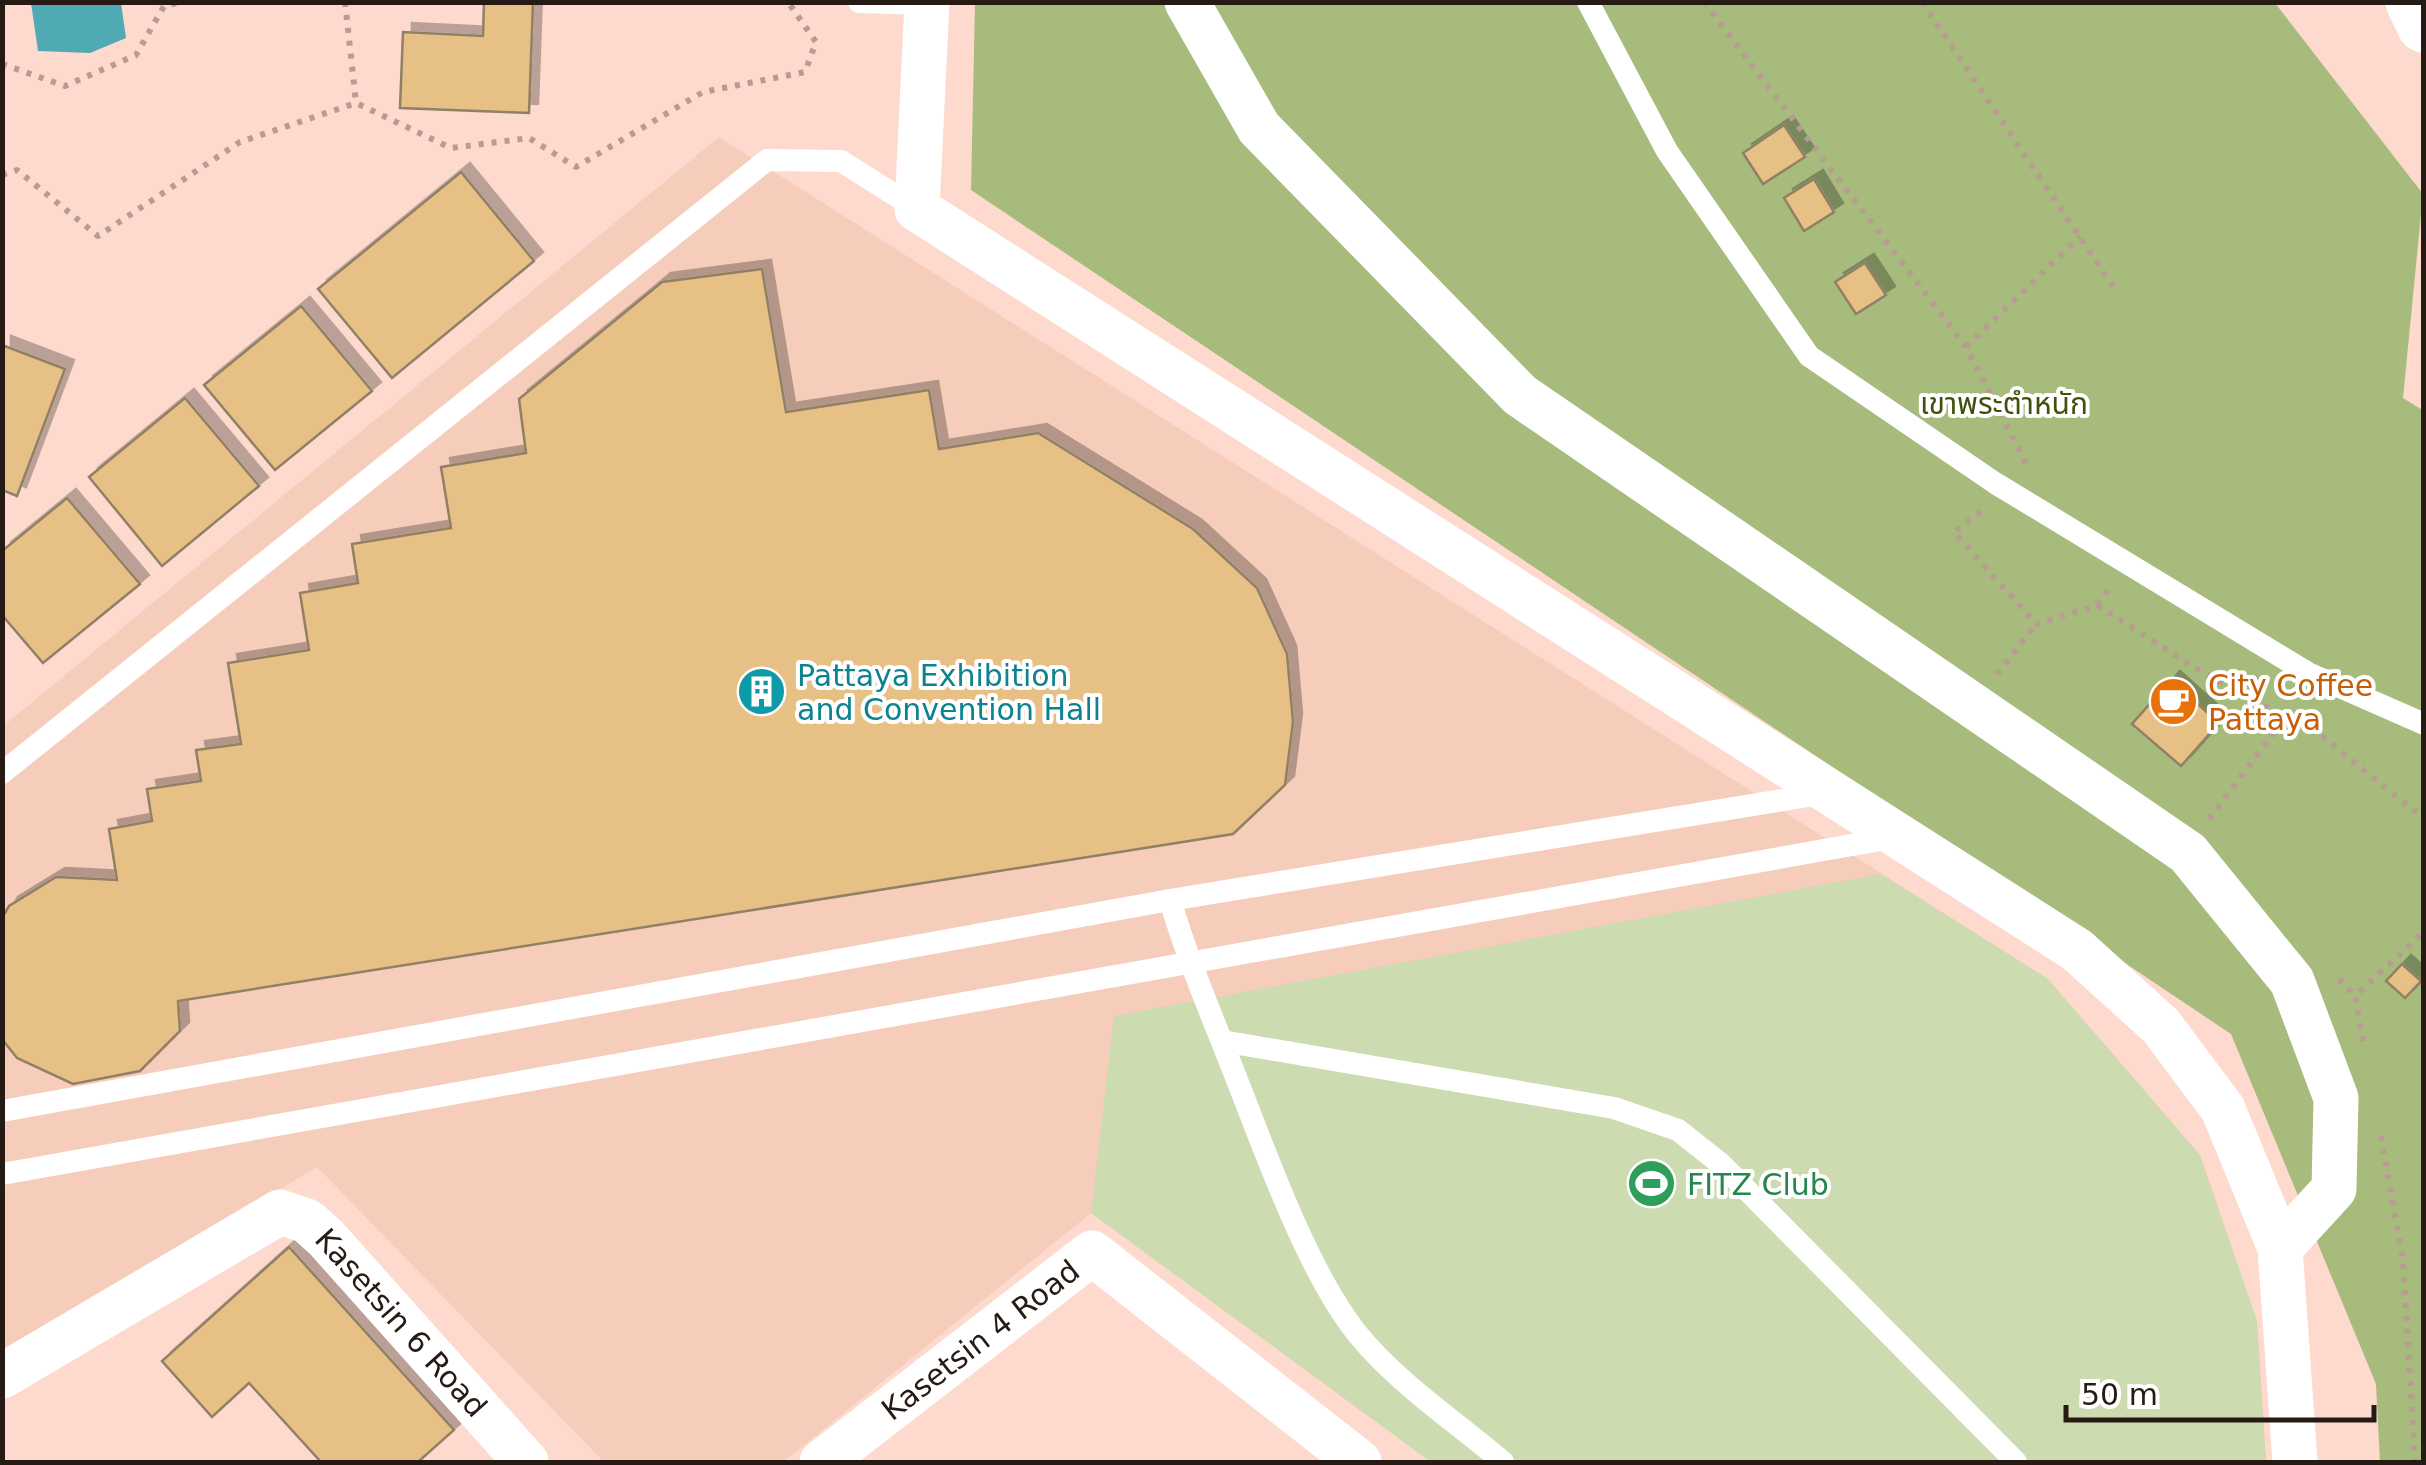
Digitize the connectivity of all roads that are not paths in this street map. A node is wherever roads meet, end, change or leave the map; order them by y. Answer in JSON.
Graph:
{"nodes":[{"id":1,"x":858,"y":2,"type":"edge"},
{"id":2,"x":1187,"y":2,"type":"edge"},
{"id":3,"x":1588,"y":2,"type":"edge"},
{"id":4,"x":2413,"y":2,"type":"edge"},
{"id":5,"x":927,"y":3,"type":"edge"},
{"id":6,"x":2424,"y":25,"type":"edge"},
{"id":7,"x":917,"y":209,"type":"junction"},
{"id":8,"x":2424,"y":724,"type":"edge"},
{"id":9,"x":2,"y":773,"type":"edge"},
{"id":10,"x":1832,"y":792,"type":"junction"},
{"id":11,"x":1900,"y":836,"type":"junction"},
{"id":12,"x":1170,"y":900,"type":"junction"},
{"id":13,"x":1190,"y":966,"type":"junction"},
{"id":14,"x":1222,"y":1041,"type":"junction"},
{"id":15,"x":2,"y":1111,"type":"edge"},
{"id":16,"x":2,"y":1174,"type":"edge"},
{"id":17,"x":2280,"y":1248,"type":"junction"},
{"id":18,"x":2,"y":1376,"type":"edge"},
{"id":19,"x":526,"y":1462,"type":"edge"},
{"id":20,"x":822,"y":1462,"type":"edge"},
{"id":21,"x":1356,"y":1462,"type":"edge"},
{"id":22,"x":1503,"y":1462,"type":"edge"},
{"id":23,"x":2016,"y":1462,"type":"edge"},
{"id":24,"x":2295,"y":1462,"type":"edge"}],
"edges":[{"from":1,"to":5,"type":"lane"},
{"from":2,"to":17,"type":"street"},
{"from":3,"to":8,"type":"lane"},
{"from":4,"to":6,"type":"street"},
{"from":5,"to":7,"type":"street"},
{"from":7,"to":9,"type":"lane"},
{"from":7,"to":10,"type":"street"},
{"from":10,"to":11,"type":"street"},
{"from":10,"to":12,"type":"lane"},
{"from":11,"to":13,"type":"lane"},
{"from":11,"to":17,"type":"street"},
{"from":12,"to":13,"type":"lane"},
{"from":12,"to":15,"type":"lane"},
{"from":13,"to":14,"type":"lane"},
{"from":13,"to":16,"type":"lane"},
{"from":14,"to":22,"type":"lane"},
{"from":14,"to":23,"type":"lane"},
{"from":17,"to":24,"type":"street"},
{"from":18,"to":19,"type":"street","name":"Kasetsin 6 Road"},
{"from":20,"to":21,"type":"street","name":"Kasetsin 4 Road"}]}
